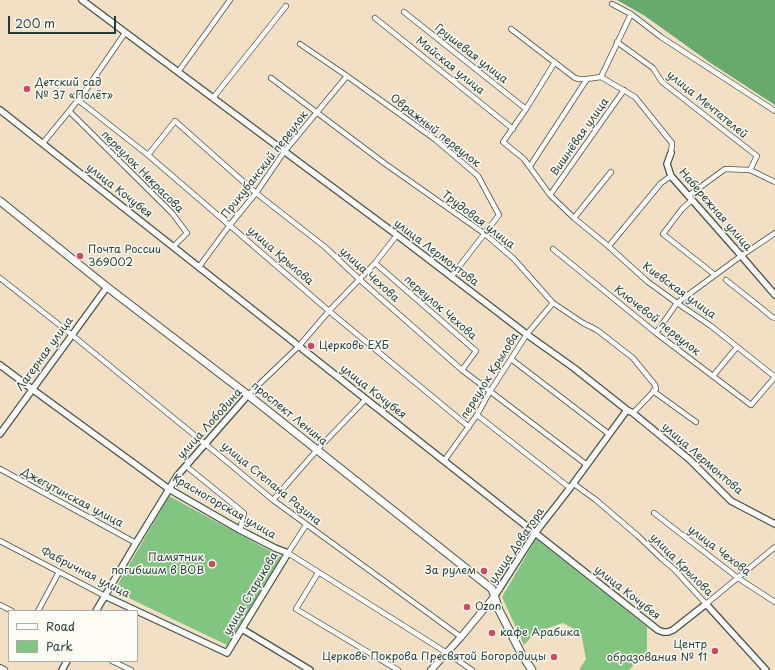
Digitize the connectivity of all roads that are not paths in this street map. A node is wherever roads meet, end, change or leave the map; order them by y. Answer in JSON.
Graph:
{"nodes":[{"id":1,"x":82,"y":0,"type":"edge"},
{"id":2,"x":230,"y":0,"type":"edge"},
{"id":3,"x":612,"y":4,"type":"dead end"},
{"id":4,"x":286,"y":6,"type":"dead end"},
{"id":5,"x":404,"y":12,"type":"dead end"},
{"id":6,"x":631,"y":14,"type":"junction"},
{"id":7,"x":375,"y":18,"type":"dead end"},
{"id":8,"x":511,"y":29,"type":"dead end"},
{"id":9,"x":125,"y":32,"type":"junction"},
{"id":10,"x":617,"y":42,"type":"junction"},
{"id":11,"x":300,"y":44,"type":"dead end"},
{"id":12,"x":555,"y":62,"type":"junction"},
{"id":13,"x":178,"y":72,"type":"junction"},
{"id":14,"x":348,"y":76,"type":"junction"},
{"id":15,"x":601,"y":76,"type":"junction"},
{"id":16,"x":271,"y":78,"type":"dead end"},
{"id":17,"x":587,"y":79,"type":"junction"},
{"id":18,"x":624,"y":90,"type":"junction"},
{"id":19,"x":213,"y":98,"type":"junction"},
{"id":20,"x":78,"y":100,"type":"junction"},
{"id":21,"x":526,"y":109,"type":"junction"},
{"id":22,"x":0,"y":110,"type":"edge"},
{"id":23,"x":69,"y":111,"type":"junction"},
{"id":24,"x":317,"y":112,"type":"junction"},
{"id":25,"x":775,"y":112,"type":"edge"},
{"id":26,"x":513,"y":129,"type":"junction"},
{"id":27,"x":43,"y":144,"type":"junction"},
{"id":28,"x":284,"y":152,"type":"junction"},
{"id":29,"x":671,"y":153,"type":"joint"},
{"id":30,"x":148,"y":155,"type":"junction"},
{"id":31,"x":530,"y":166,"type":"junction"},
{"id":32,"x":750,"y":170,"type":"junction"},
{"id":33,"x":611,"y":172,"type":"dead end"},
{"id":34,"x":671,"y":176,"type":"junction"},
{"id":35,"x":775,"y":182,"type":"edge"},
{"id":36,"x":256,"y":193,"type":"junction"},
{"id":37,"x":550,"y":195,"type":"junction"},
{"id":38,"x":690,"y":198,"type":"junction"},
{"id":39,"x":0,"y":201,"type":"edge"},
{"id":40,"x":574,"y":218,"type":"junction"},
{"id":41,"x":229,"y":226,"type":"junction"},
{"id":42,"x":775,"y":233,"type":"edge"},
{"id":43,"x":485,"y":234,"type":"junction"},
{"id":44,"x":397,"y":235,"type":"junction"},
{"id":45,"x":609,"y":246,"type":"junction"},
{"id":46,"x":174,"y":247,"type":"junction"},
{"id":47,"x":553,"y":249,"type":"dead end"},
{"id":48,"x":742,"y":256,"type":"junction"},
{"id":49,"x":375,"y":264,"type":"junction"},
{"id":50,"x":199,"y":267,"type":"junction"},
{"id":51,"x":715,"y":275,"type":"junction"},
{"id":52,"x":451,"y":277,"type":"junction"},
{"id":53,"x":0,"y":278,"type":"edge"},
{"id":54,"x":360,"y":280,"type":"junction"},
{"id":55,"x":726,"y":280,"type":"dead end"},
{"id":56,"x":107,"y":287,"type":"junction"},
{"id":57,"x":775,"y":295,"type":"edge"},
{"id":58,"x":553,"y":302,"type":"junction"},
{"id":59,"x":677,"y":303,"type":"junction"},
{"id":60,"x":329,"y":311,"type":"junction"},
{"id":61,"x":775,"y":318,"type":"edge"},
{"id":62,"x":656,"y":333,"type":"junction"},
{"id":63,"x":527,"y":334,"type":"junction"},
{"id":64,"x":72,"y":335,"type":"junction"},
{"id":65,"x":299,"y":346,"type":"junction"},
{"id":66,"x":737,"y":347,"type":"junction"},
{"id":67,"x":511,"y":359,"type":"junction"},
{"id":68,"x":0,"y":365,"type":"edge"},
{"id":69,"x":462,"y":370,"type":"junction"},
{"id":70,"x":713,"y":376,"type":"junction"},
{"id":71,"x":775,"y":377,"type":"edge"},
{"id":72,"x":32,"y":389,"type":"junction"},
{"id":73,"x":490,"y":391,"type":"junction"},
{"id":74,"x":654,"y":392,"type":"junction"},
{"id":75,"x":248,"y":395,"type":"junction"},
{"id":76,"x":366,"y":399,"type":"junction"},
{"id":77,"x":627,"y":410,"type":"junction"},
{"id":78,"x":633,"y":413,"type":"junction"},
{"id":79,"x":477,"y":415,"type":"junction"},
{"id":80,"x":696,"y":422,"type":"dead end"},
{"id":81,"x":468,"y":427,"type":"junction"},
{"id":82,"x":0,"y":434,"type":"edge"},
{"id":83,"x":609,"y":434,"type":"junction"},
{"id":84,"x":206,"y":444,"type":"junction"},
{"id":85,"x":316,"y":450,"type":"junction"},
{"id":86,"x":444,"y":461,"type":"junction"},
{"id":87,"x":587,"y":465,"type":"junction"},
{"id":88,"x":186,"y":466,"type":"junction"},
{"id":89,"x":0,"y":469,"type":"edge"},
{"id":90,"x":572,"y":486,"type":"junction"},
{"id":91,"x":169,"y":489,"type":"junction"},
{"id":92,"x":273,"y":500,"type":"junction"},
{"id":93,"x":654,"y":513,"type":"dead end"},
{"id":94,"x":775,"y":524,"type":"edge"},
{"id":95,"x":306,"y":525,"type":"junction"},
{"id":96,"x":240,"y":530,"type":"junction"},
{"id":97,"x":535,"y":533,"type":"junction"},
{"id":98,"x":0,"y":541,"type":"edge"},
{"id":99,"x":136,"y":543,"type":"junction"},
{"id":100,"x":775,"y":547,"type":"edge"},
{"id":101,"x":288,"y":553,"type":"junction"},
{"id":102,"x":59,"y":572,"type":"junction"},
{"id":103,"x":318,"y":573,"type":"junction"},
{"id":104,"x":738,"y":578,"type":"junction"},
{"id":105,"x":105,"y":596,"type":"junction"},
{"id":106,"x":494,"y":597,"type":"junction"},
{"id":107,"x":775,"y":602,"type":"edge"},
{"id":108,"x":706,"y":604,"type":"junction"},
{"id":109,"x":0,"y":605,"type":"edge"},
{"id":110,"x":10,"y":610,"type":"edge"},
{"id":111,"x":39,"y":610,"type":"edge"},
{"id":112,"x":97,"y":610,"type":"edge"},
{"id":113,"x":135,"y":610,"type":"edge"},
{"id":114,"x":138,"y":611,"type":"edge"},
{"id":115,"x":242,"y":629,"type":"junction"},
{"id":116,"x":461,"y":637,"type":"junction"},
{"id":117,"x":227,"y":653,"type":"joint"},
{"id":118,"x":447,"y":653,"type":"junction"},
{"id":119,"x":114,"y":662,"type":"edge"},
{"id":120,"x":0,"y":668,"type":"edge"},
{"id":121,"x":4,"y":670,"type":"edge"},
{"id":122,"x":131,"y":670,"type":"edge"},
{"id":123,"x":310,"y":670,"type":"edge"},
{"id":124,"x":398,"y":670,"type":"edge"},
{"id":125,"x":432,"y":670,"type":"edge"},
{"id":126,"x":472,"y":670,"type":"edge"},
{"id":127,"x":532,"y":670,"type":"edge"},
{"id":128,"x":766,"y":670,"type":"edge"}],
"edges":[{"from":1,"to":9,"type":"street","name":"улица Лермонтова"},
{"from":2,"to":13,"type":"street"},
{"from":3,"to":6,"type":"street"},
{"from":4,"to":19,"type":"street"},
{"from":5,"to":21,"type":"street","name":"Грушевая улица"},
{"from":6,"to":10,"type":"street"},
{"from":6,"to":25,"type":"street"},
{"from":7,"to":26,"type":"street","name":"Майская улица"},
{"from":8,"to":12,"type":"street"},
{"from":9,"to":13,"type":"street","name":"улица Лермонтова"},
{"from":9,"to":20,"type":"street"},
{"from":10,"to":15,"type":"street"},
{"from":10,"to":32,"type":"street","name":"улица Мечтателей"},
{"from":11,"to":14,"type":"street","name":"Овражный переулок"},
{"from":12,"to":17,"type":"street"},
{"from":12,"to":21,"type":"street","name":"Киевская улица"},
{"from":13,"to":19,"type":"street","name":"улица Лермонтова"},
{"from":14,"to":24,"type":"street","name":"Прикубанский переулок"},
{"from":14,"to":43,"type":"street","name":"Овражный переулок"},
{"from":15,"to":17,"type":"street"},
{"from":15,"to":18,"type":"street","name":"Набережная улица"},
{"from":16,"to":24,"type":"street","name":"Трудовая улица"},
{"from":17,"to":31,"type":"street"},
{"from":18,"to":29,"type":"street","name":"Набережная улица"},
{"from":18,"to":37,"type":"street","name":"Вишнёвая улица"},
{"from":19,"to":28,"type":"street","name":"улица Лермонтова"},
{"from":20,"to":23,"type":"street"},
{"from":20,"to":30,"type":"street","name":"улица Крылова"},
{"from":21,"to":26,"type":"street","name":"Киевская улица"},
{"from":22,"to":27,"type":"street","name":"улица Кочубея"},
{"from":23,"to":27,"type":"street"},
{"from":23,"to":46,"type":"street","name":"переулок Некрасова"},
{"from":24,"to":28,"type":"street","name":"Прикубанский переулок"},
{"from":24,"to":43,"type":"street","name":"Трудовая улица"},
{"from":26,"to":31,"type":"street","name":"Киевская улица"},
{"from":27,"to":46,"type":"street","name":"улица Кочубея"},
{"from":28,"to":36,"type":"street","name":"Прикубанский переулок"},
{"from":28,"to":44,"type":"street","name":"улица Лермонтова"},
{"from":29,"to":34,"type":"street","name":"Набережная улица"},
{"from":30,"to":36,"type":"street","name":"улица Чехова"},
{"from":30,"to":41,"type":"street","name":"улица Крылова"},
{"from":31,"to":37,"type":"street","name":"Киевская улица"},
{"from":32,"to":35,"type":"street"},
{"from":32,"to":38,"type":"street"},
{"from":33,"to":40,"type":"street"},
{"from":34,"to":38,"type":"street","name":"Набережная улица"},
{"from":34,"to":45,"type":"street"},
{"from":36,"to":41,"type":"street","name":"Прикубанский переулок"},
{"from":36,"to":54,"type":"street","name":"улица Чехова"},
{"from":37,"to":40,"type":"street","name":"Киевская улица"},
{"from":38,"to":48,"type":"street","name":"Набережная улица"},
{"from":38,"to":51,"type":"street"},
{"from":39,"to":56,"type":"main road","name":"проспект Ленина"},
{"from":40,"to":45,"type":"street","name":"Киевская улица"},
{"from":41,"to":50,"type":"street","name":"Прикубанский переулок"},
{"from":41,"to":60,"type":"street","name":"улица Крылова"},
{"from":42,"to":48,"type":"street"},
{"from":43,"to":52,"type":"street","name":"Овражный переулок"},
{"from":43,"to":58,"type":"street","name":"Трудовая улица"},
{"from":44,"to":49,"type":"street","name":"улица Лободина"},
{"from":44,"to":52,"type":"street","name":"улица Лермонтова"},
{"from":45,"to":59,"type":"street","name":"Киевская улица"},
{"from":46,"to":50,"type":"street","name":"улица Кочубея"},
{"from":47,"to":62,"type":"street","name":"Ключевой переулок"},
{"from":48,"to":51,"type":"street"},
{"from":48,"to":57,"type":"street","name":"Набережная улица"},
{"from":49,"to":54,"type":"street","name":"улица Лободина"},
{"from":49,"to":69,"type":"street","name":"переулок Чехова"},
{"from":50,"to":65,"type":"street","name":"улица Кочубея"},
{"from":51,"to":59,"type":"street"},
{"from":52,"to":63,"type":"street","name":"улица Лермонтова"},
{"from":53,"to":64,"type":"street","name":"улица Степана Разина"},
{"from":54,"to":60,"type":"street","name":"улица Лободина"},
{"from":54,"to":69,"type":"street","name":"улица Чехова"},
{"from":55,"to":61,"type":"street"},
{"from":56,"to":64,"type":"street","name":"Лагерная улица"},
{"from":56,"to":75,"type":"main road","name":"проспект Ленина"},
{"from":58,"to":63,"type":"street","name":"переулок Крылова"},
{"from":58,"to":74,"type":"street","name":"Трудовая улица"},
{"from":59,"to":62,"type":"street"},
{"from":59,"to":66,"type":"street","name":"Киевская улица"},
{"from":60,"to":65,"type":"street","name":"улица Лободина"},
{"from":60,"to":81,"type":"street","name":"улица Крылова"},
{"from":62,"to":70,"type":"street","name":"Ключевой переулок"},
{"from":63,"to":67,"type":"street","name":"переулок Крылова"},
{"from":63,"to":77,"type":"street","name":"улица Лермонтова"},
{"from":64,"to":72,"type":"street","name":"Лагерная улица"},
{"from":64,"to":84,"type":"street","name":"улица Степана Разина"},
{"from":65,"to":75,"type":"street","name":"улица Лободина"},
{"from":65,"to":76,"type":"street","name":"улица Кочубея"},
{"from":66,"to":70,"type":"street"},
{"from":66,"to":71,"type":"street","name":"Киевская улица"},
{"from":67,"to":73,"type":"street","name":"переулок Крылова"},
{"from":67,"to":83,"type":"street"},
{"from":68,"to":72,"type":"street","name":"Красногорская улица"},
{"from":69,"to":73,"type":"street","name":"улица Чехова"},
{"from":70,"to":71,"type":"street","name":"Ключевой переулок"},
{"from":72,"to":82,"type":"street","name":"Лагерная улица"},
{"from":72,"to":91,"type":"street","name":"Красногорская улица"},
{"from":73,"to":79,"type":"street","name":"переулок Крылова"},
{"from":73,"to":87,"type":"street","name":"улица Чехова"},
{"from":74,"to":78,"type":"street"},
{"from":74,"to":80,"type":"street"},
{"from":75,"to":84,"type":"street","name":"улица Лободина"},
{"from":75,"to":85,"type":"main road","name":"проспект Ленина"},
{"from":76,"to":85,"type":"street"},
{"from":76,"to":86,"type":"street","name":"улица Кочубея"},
{"from":77,"to":78,"type":"street","name":"улица Лермонтова"},
{"from":77,"to":83,"type":"street","name":"улица Доватора"},
{"from":78,"to":94,"type":"street","name":"улица Лермонтова"},
{"from":79,"to":81,"type":"street","name":"переулок Крылова"},
{"from":79,"to":90,"type":"street","name":"улица Крылова"},
{"from":81,"to":86,"type":"street","name":"переулок Крылова"},
{"from":83,"to":87,"type":"street","name":"улица Доватора"},
{"from":84,"to":88,"type":"street","name":"улица Лободина"},
{"from":84,"to":92,"type":"street","name":"улица Степана Разина"},
{"from":85,"to":92,"type":"street"},
{"from":85,"to":106,"type":"main road","name":"проспект Ленина"},
{"from":86,"to":97,"type":"street","name":"улица Кочубея"},
{"from":87,"to":90,"type":"street","name":"улица Доватора"},
{"from":88,"to":91,"type":"street","name":"улица Лободина"},
{"from":88,"to":96,"type":"street"},
{"from":89,"to":99,"type":"street","name":"Джегутинская улица"},
{"from":90,"to":97,"type":"street","name":"улица Доватора"},
{"from":90,"to":108,"type":"street","name":"улица Крылова"},
{"from":91,"to":96,"type":"street","name":"Красногорская улица"},
{"from":91,"to":99,"type":"street","name":"улица Лободина"},
{"from":92,"to":95,"type":"street","name":"улица Степана Разина"},
{"from":93,"to":104,"type":"street","name":"улица Чехова"},
{"from":95,"to":101,"type":"street","name":"улица Старикова"},
{"from":95,"to":116,"type":"street","name":"улица Степана Разина"},
{"from":96,"to":101,"type":"street","name":"Красногорская улица"},
{"from":97,"to":106,"type":"street","name":"улица Доватора"},
{"from":97,"to":108,"type":"street","name":"улица Кочубея"},
{"from":98,"to":102,"type":"street","name":"Фабричная улица"},
{"from":99,"to":105,"type":"street","name":"улица Лободина"},
{"from":100,"to":104,"type":"street"},
{"from":101,"to":103,"type":"street","name":"Красногорская улица"},
{"from":101,"to":115,"type":"street","name":"улица Старикова"},
{"from":102,"to":105,"type":"street","name":"Фабричная улица"},
{"from":102,"to":111,"type":"street"},
{"from":103,"to":118,"type":"street","name":"Красногорская улица"},
{"from":103,"to":124,"type":"street"},
{"from":104,"to":107,"type":"street","name":"улица Чехова"},
{"from":104,"to":108,"type":"street"},
{"from":105,"to":112,"type":"street","name":"улица Лободина"},
{"from":105,"to":113,"type":"street","name":"Фабричная улица"},
{"from":106,"to":116,"type":"main road","name":"улица Доватора"},
{"from":106,"to":127,"type":"main road","name":"проспект Ленина"},
{"from":108,"to":128,"type":"street","name":"улица Крылова"},
{"from":109,"to":110,"type":"street"},
{"from":114,"to":117,"type":"street","name":"Фабричная улица"},
{"from":115,"to":117,"type":"street","name":"улица Старикова"},
{"from":115,"to":123,"type":"street"},
{"from":116,"to":118,"type":"main road","name":"улица Доватора"},
{"from":118,"to":125,"type":"main road","name":"улица Доватора"},
{"from":118,"to":126,"type":"street"},
{"from":119,"to":122,"type":"street"},
{"from":120,"to":121,"type":"main road"}]}
